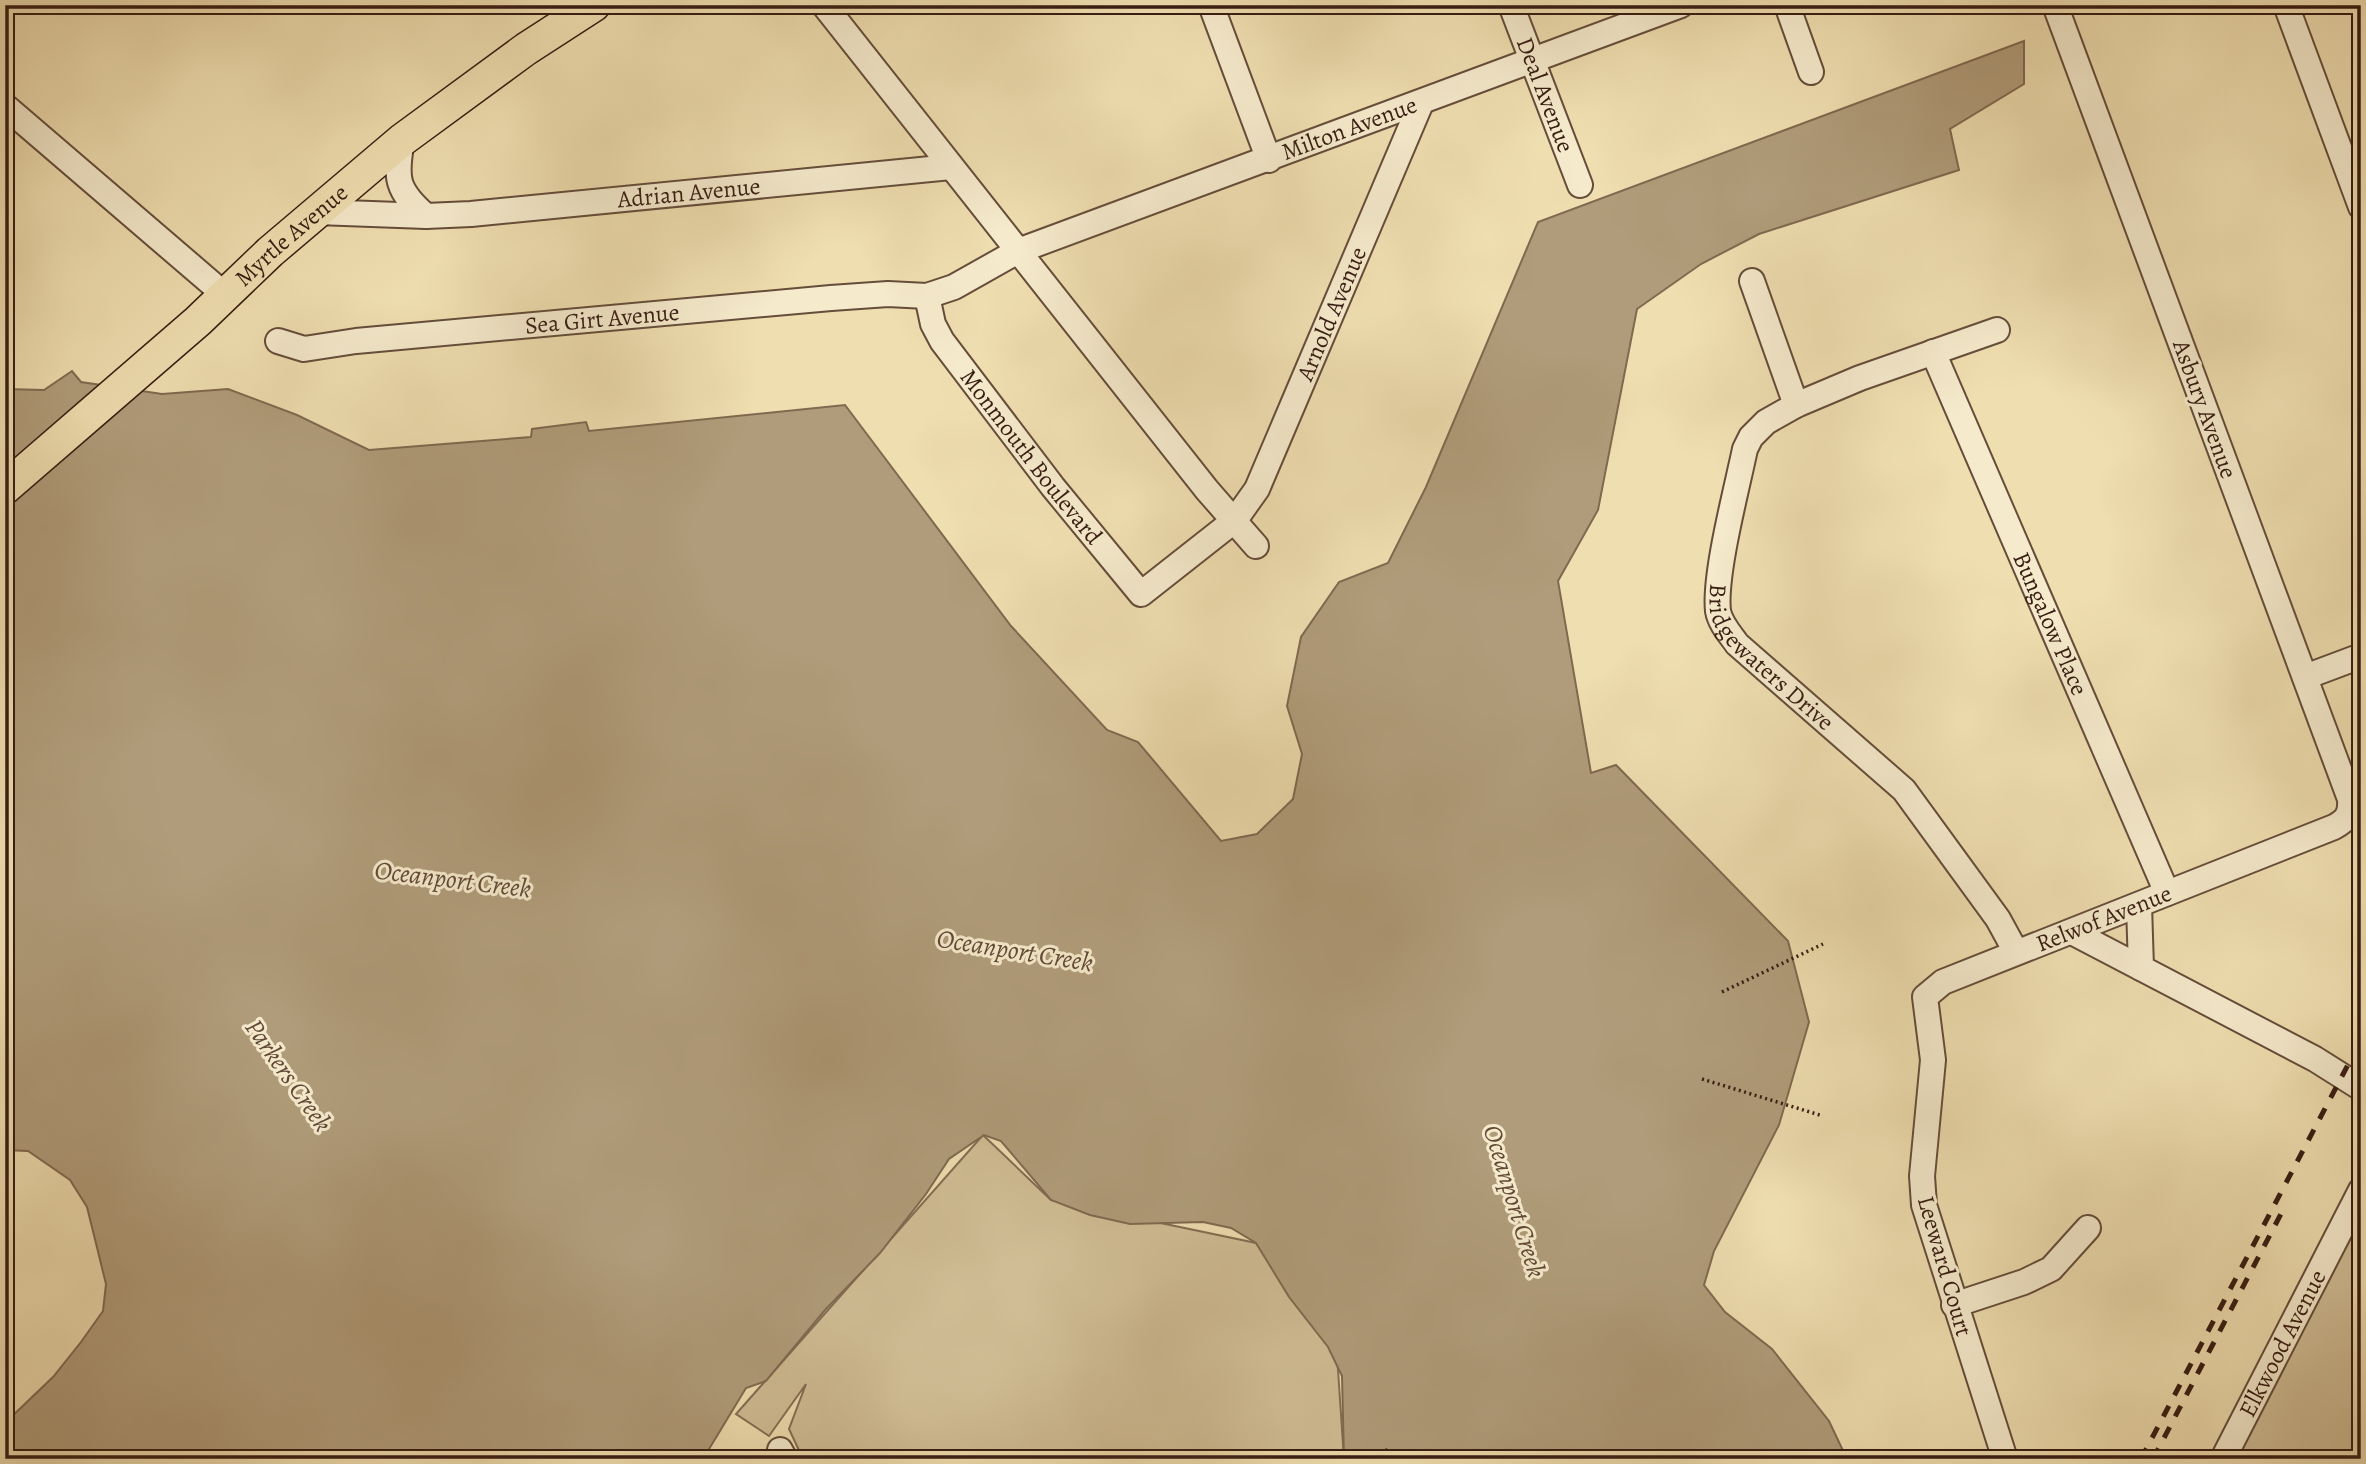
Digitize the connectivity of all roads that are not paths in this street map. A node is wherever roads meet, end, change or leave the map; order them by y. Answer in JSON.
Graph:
{"nodes":[{"id":1,"x":594,"y":5,"type":"edge"},
{"id":2,"x":824,"y":5,"type":"edge"},
{"id":3,"x":1211,"y":5,"type":"edge"},
{"id":4,"x":1511,"y":5,"type":"edge"},
{"id":5,"x":1681,"y":5,"type":"edge"},
{"id":6,"x":1787,"y":5,"type":"edge"},
{"id":7,"x":2055,"y":5,"type":"edge"},
{"id":8,"x":2286,"y":5,"type":"edge"},
{"id":9,"x":1532,"y":62,"type":"junction"},
{"id":10,"x":1811,"y":72,"type":"dead end"},
{"id":11,"x":1421,"y":103,"type":"junction"},
{"id":12,"x":5,"y":106,"type":"edge"},
{"id":13,"x":402,"y":140,"type":"junction"},
{"id":14,"x":1269,"y":160,"type":"junction"},
{"id":15,"x":951,"y":167,"type":"junction"},
{"id":16,"x":1580,"y":185,"type":"dead end"},
{"id":17,"x":2361,"y":207,"type":"edge"},
{"id":18,"x":317,"y":212,"type":"junction"},
{"id":19,"x":426,"y":216,"type":"junction"},
{"id":20,"x":1018,"y":251,"type":"junction"},
{"id":21,"x":1752,"y":281,"type":"dead end"},
{"id":22,"x":225,"y":295,"type":"junction"},
{"id":23,"x":927,"y":296,"type":"junction"},
{"id":24,"x":1997,"y":330,"type":"dead end"},
{"id":25,"x":278,"y":341,"type":"dead end"},
{"id":26,"x":1933,"y":352,"type":"junction"},
{"id":27,"x":1796,"y":405,"type":"junction"},
{"id":28,"x":5,"y":488,"type":"edge"},
{"id":29,"x":1235,"y":520,"type":"junction"},
{"id":30,"x":1256,"y":546,"type":"dead end"},
{"id":31,"x":2361,"y":656,"type":"edge"},
{"id":32,"x":2305,"y":677,"type":"junction"},
{"id":33,"x":2350,"y":814,"type":"joint"},
{"id":34,"x":2167,"y":894,"type":"junction"},
{"id":35,"x":2140,"y":905,"type":"junction"},
{"id":36,"x":2074,"y":933,"type":"junction"},
{"id":37,"x":2016,"y":952,"type":"junction"},
{"id":38,"x":2141,"y":968,"type":"junction"},
{"id":39,"x":1933,"y":1068,"type":"joint"},
{"id":40,"x":2361,"y":1088,"type":"edge"},
{"id":41,"x":2361,"y":1190,"type":"edge"},
{"id":42,"x":2088,"y":1228,"type":"dead end"},
{"id":43,"x":1954,"y":1305,"type":"junction"},
{"id":44,"x":2005,"y":1459,"type":"edge"},
{"id":45,"x":2223,"y":1459,"type":"edge"}],
"edges":[{"from":1,"to":13,"type":"main road","name":"Myrtle Avenue"},
{"from":2,"to":15,"type":"street"},
{"from":3,"to":14,"type":"street"},
{"from":4,"to":9,"type":"street","name":"Deal Avenue"},
{"from":5,"to":9,"type":"street","name":"Milton Avenue"},
{"from":6,"to":10,"type":"street"},
{"from":7,"to":32,"type":"street","name":"Asbury Avenue"},
{"from":8,"to":17,"type":"street"},
{"from":9,"to":11,"type":"street","name":"Milton Avenue"},
{"from":9,"to":16,"type":"street","name":"Deal Avenue"},
{"from":11,"to":14,"type":"street","name":"Milton Avenue"},
{"from":11,"to":29,"type":"street","name":"Arnold Avenue"},
{"from":12,"to":22,"type":"street"},
{"from":13,"to":18,"type":"main road","name":"Myrtle Avenue"},
{"from":13,"to":19,"type":"street"},
{"from":14,"to":20,"type":"street","name":"Milton Avenue"},
{"from":15,"to":19,"type":"street","name":"Adrian Avenue"},
{"from":15,"to":20,"type":"street"},
{"from":18,"to":19,"type":"street","name":"Adrian Avenue"},
{"from":18,"to":22,"type":"main road","name":"Myrtle Avenue"},
{"from":20,"to":23,"type":"street"},
{"from":20,"to":29,"type":"street"},
{"from":21,"to":27,"type":"street"},
{"from":22,"to":28,"type":"main road","name":"Myrtle Avenue"},
{"from":23,"to":25,"type":"street","name":"Sea Girt Avenue"},
{"from":23,"to":29,"type":"street","name":"Monmouth Boulevard"},
{"from":24,"to":26,"type":"street","name":"Bridgewaters Drive"},
{"from":26,"to":27,"type":"street","name":"Bridgewaters Drive"},
{"from":26,"to":34,"type":"street","name":"Bungalow Place"},
{"from":27,"to":37,"type":"street","name":"Bridgewaters Drive"},
{"from":29,"to":30,"type":"street"},
{"from":31,"to":32,"type":"street"},
{"from":32,"to":33,"type":"street","name":"Asbury Avenue"},
{"from":33,"to":34,"type":"street","name":"Relwof Avenue"},
{"from":34,"to":35,"type":"street","name":"Relwof Avenue"},
{"from":35,"to":36,"type":"street","name":"Relwof Avenue"},
{"from":35,"to":38,"type":"street"},
{"from":36,"to":37,"type":"street","name":"Relwof Avenue"},
{"from":36,"to":38,"type":"street"},
{"from":37,"to":39,"type":"street","name":"Relwof Avenue"},
{"from":38,"to":40,"type":"street"},
{"from":39,"to":43,"type":"street","name":"Leeward Court"},
{"from":41,"to":45,"type":"street","name":"Elkwood Avenue"},
{"from":42,"to":43,"type":"street"},
{"from":43,"to":44,"type":"street","name":"Leeward Court"}]}
